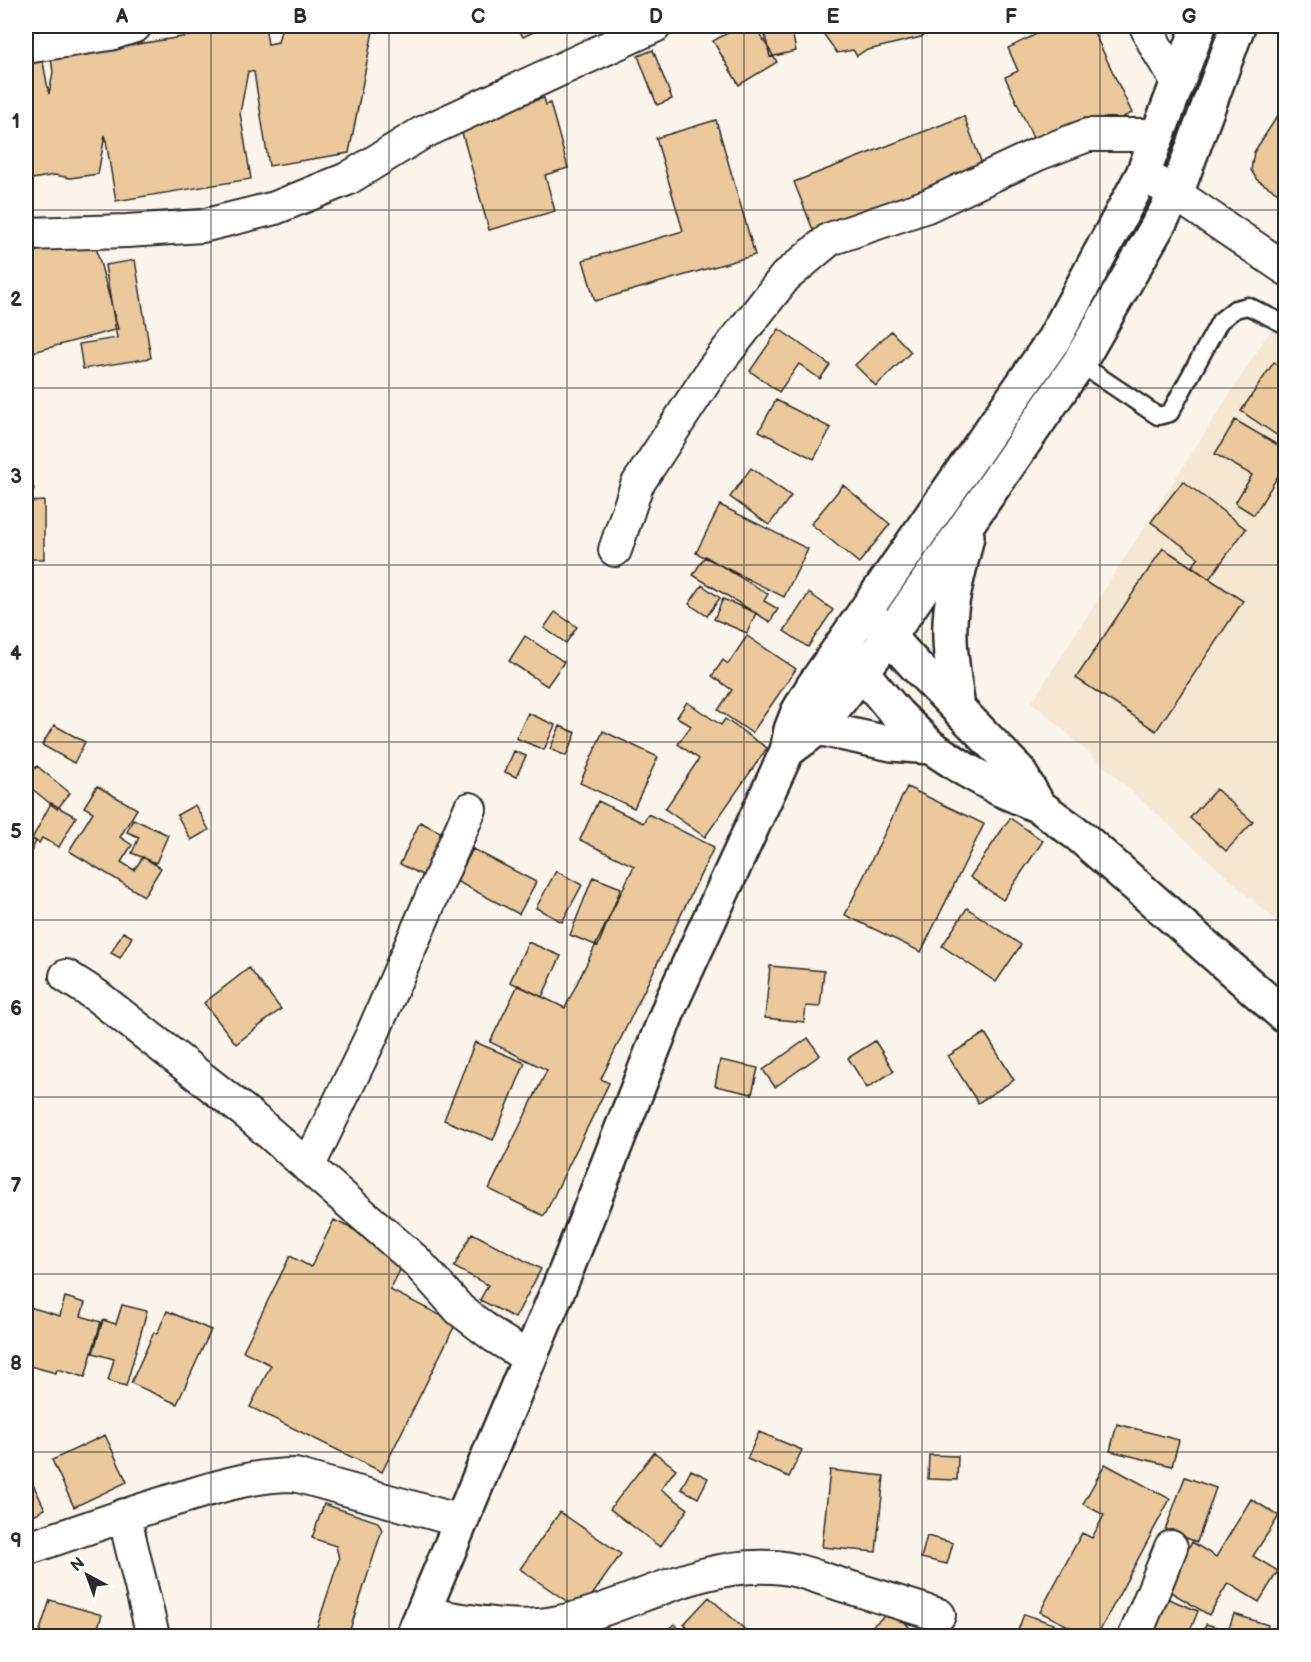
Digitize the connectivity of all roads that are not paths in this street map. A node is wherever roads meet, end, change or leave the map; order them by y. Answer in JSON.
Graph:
{"nodes":[{"id":1,"x":135,"y":26,"type":"edge"},
{"id":2,"x":655,"y":26,"type":"edge"},
{"id":3,"x":1146,"y":26,"type":"edge"},
{"id":4,"x":1199,"y":26,"type":"edge"},
{"id":5,"x":1238,"y":26,"type":"edge"},
{"id":6,"x":26,"y":47,"type":"edge"},
{"id":7,"x":1177,"y":81,"type":"junction"},
{"id":8,"x":1158,"y":135,"type":"junction"},
{"id":9,"x":1143,"y":174,"type":"junction"},
{"id":10,"x":1176,"y":194,"type":"junction"},
{"id":11,"x":26,"y":234,"type":"edge"},
{"id":12,"x":1286,"y":269,"type":"edge"},
{"id":13,"x":1286,"y":325,"type":"edge"},
{"id":14,"x":1079,"y":363,"type":"junction"},
{"id":15,"x":970,"y":521,"type":"junction"},
{"id":16,"x":615,"y":550,"type":"dead end"},
{"id":17,"x":866,"y":609,"type":"junction"},
{"id":18,"x":889,"y":637,"type":"junction"},
{"id":19,"x":840,"y":646,"type":"junction"},
{"id":20,"x":862,"y":672,"type":"junction"},
{"id":21,"x":958,"y":709,"type":"junction"},
{"id":22,"x":818,"y":728,"type":"junction"},
{"id":23,"x":931,"y":747,"type":"junction"},
{"id":24,"x":787,"y":751,"type":"junction"},
{"id":25,"x":1039,"y":806,"type":"junction"},
{"id":26,"x":470,"y":809,"type":"dead end"},
{"id":27,"x":66,"y":976,"type":"dead end"},
{"id":28,"x":1286,"y":1017,"type":"edge"},
{"id":29,"x":308,"y":1167,"type":"junction"},
{"id":30,"x":529,"y":1358,"type":"junction"},
{"id":31,"x":124,"y":1515,"type":"junction"},
{"id":32,"x":461,"y":1521,"type":"junction"},
{"id":33,"x":1171,"y":1546,"type":"dead end"},
{"id":34,"x":26,"y":1549,"type":"edge"},
{"id":35,"x":939,"y":1615,"type":"dead end"},
{"id":36,"x":417,"y":1625,"type":"edge"},
{"id":37,"x":153,"y":1636,"type":"edge"},
{"id":38,"x":1135,"y":1636,"type":"edge"}],
"edges":[{"from":1,"to":6,"type":"street"},
{"from":2,"to":11,"type":"street"},
{"from":3,"to":7,"type":"street"},
{"from":4,"to":7,"type":"main road"},
{"from":5,"to":10,"type":"main road"},
{"from":7,"to":8,"type":"main road"},
{"from":8,"to":9,"type":"main road"},
{"from":8,"to":16,"type":"street"},
{"from":9,"to":10,"type":"street"},
{"from":9,"to":17,"type":"main road"},
{"from":10,"to":12,"type":"street"},
{"from":10,"to":14,"type":"main road"},
{"from":13,"to":14,"type":"lane"},
{"from":14,"to":15,"type":"main road"},
{"from":15,"to":18,"type":"main road"},
{"from":15,"to":21,"type":"main road"},
{"from":17,"to":18,"type":"main road"},
{"from":17,"to":19,"type":"main road"},
{"from":18,"to":20,"type":"main road"},
{"from":18,"to":21,"type":"main road"},
{"from":19,"to":20,"type":"main road"},
{"from":19,"to":24,"type":"main road"},
{"from":20,"to":22,"type":"main road"},
{"from":20,"to":23,"type":"main road"},
{"from":21,"to":25,"type":"main road"},
{"from":22,"to":23,"type":"main road"},
{"from":22,"to":24,"type":"main road"},
{"from":23,"to":25,"type":"main road"},
{"from":24,"to":30,"type":"main road"},
{"from":25,"to":28,"type":"main road"},
{"from":26,"to":29,"type":"street"},
{"from":27,"to":29,"type":"street"},
{"from":29,"to":30,"type":"street"},
{"from":30,"to":32,"type":"main road"},
{"from":31,"to":32,"type":"street"},
{"from":31,"to":34,"type":"street"},
{"from":31,"to":37,"type":"street"},
{"from":32,"to":36,"type":"main road"},
{"from":33,"to":38,"type":"street"},
{"from":35,"to":36,"type":"street"}]}
